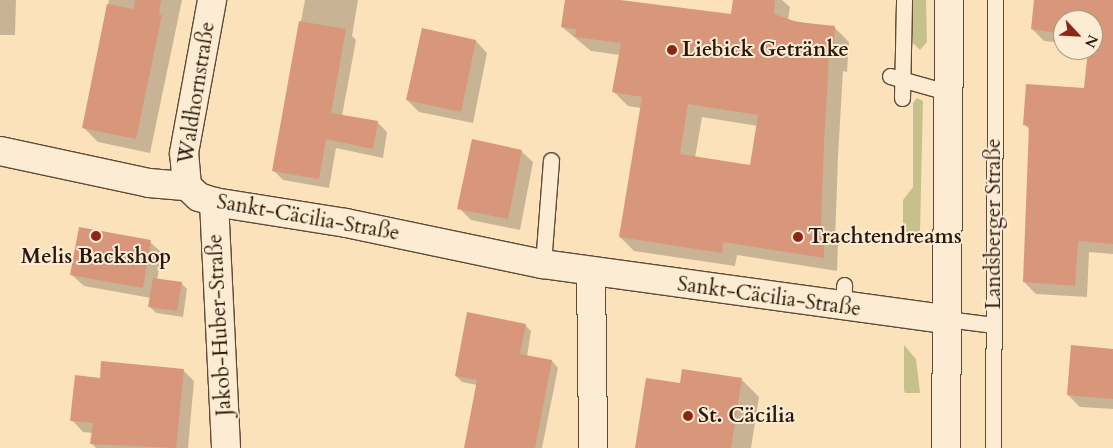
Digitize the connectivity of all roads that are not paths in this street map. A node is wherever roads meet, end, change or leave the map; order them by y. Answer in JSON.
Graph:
{"nodes":[{"id":1,"x":212,"y":0,"type":"edge"},
{"id":2,"x":904,"y":0,"type":"edge"},
{"id":3,"x":949,"y":0,"type":"edge"},
{"id":4,"x":994,"y":0,"type":"edge"},
{"id":5,"x":896,"y":77,"type":"junction"},
{"id":6,"x":948,"y":92,"type":"junction"},
{"id":7,"x":902,"y":98,"type":"dead end"},
{"id":8,"x":0,"y":151,"type":"edge"},
{"id":9,"x":552,"y":160,"type":"dead end"},
{"id":10,"x":187,"y":186,"type":"junction"},
{"id":11,"x":214,"y":202,"type":"junction"},
{"id":12,"x":543,"y":264,"type":"junction"},
{"id":13,"x":591,"y":272,"type":"junction"},
{"id":14,"x":947,"y":319,"type":"junction"},
{"id":15,"x":994,"y":325,"type":"junction"},
{"id":16,"x":942,"y":446,"type":"edge"},
{"id":17,"x":226,"y":448,"type":"edge"},
{"id":18,"x":593,"y":448,"type":"edge"},
{"id":19,"x":994,"y":448,"type":"edge"}],
"edges":[{"from":1,"to":10,"type":"street","name":"Waldhornstraße"},
{"from":2,"to":5,"type":"lane"},
{"from":3,"to":6,"type":"street"},
{"from":4,"to":15,"type":"lane","name":"Landsberger Straße"},
{"from":5,"to":6,"type":"lane"},
{"from":5,"to":7,"type":"lane"},
{"from":6,"to":14,"type":"street"},
{"from":8,"to":10,"type":"street"},
{"from":9,"to":12,"type":"lane"},
{"from":10,"to":11,"type":"street","name":"Sankt-Cäcilia-Straße"},
{"from":11,"to":12,"type":"street","name":"Sankt-Cäcilia-Straße"},
{"from":11,"to":17,"type":"street","name":"Jakob-Huber-Straße"},
{"from":12,"to":13,"type":"street","name":"Sankt-Cäcilia-Straße"},
{"from":13,"to":14,"type":"street","name":"Sankt-Cäcilia-Straße"},
{"from":13,"to":18,"type":"street"},
{"from":14,"to":15,"type":"lane"},
{"from":14,"to":16,"type":"street"},
{"from":15,"to":19,"type":"lane","name":"Landsberger Straße"}]}
